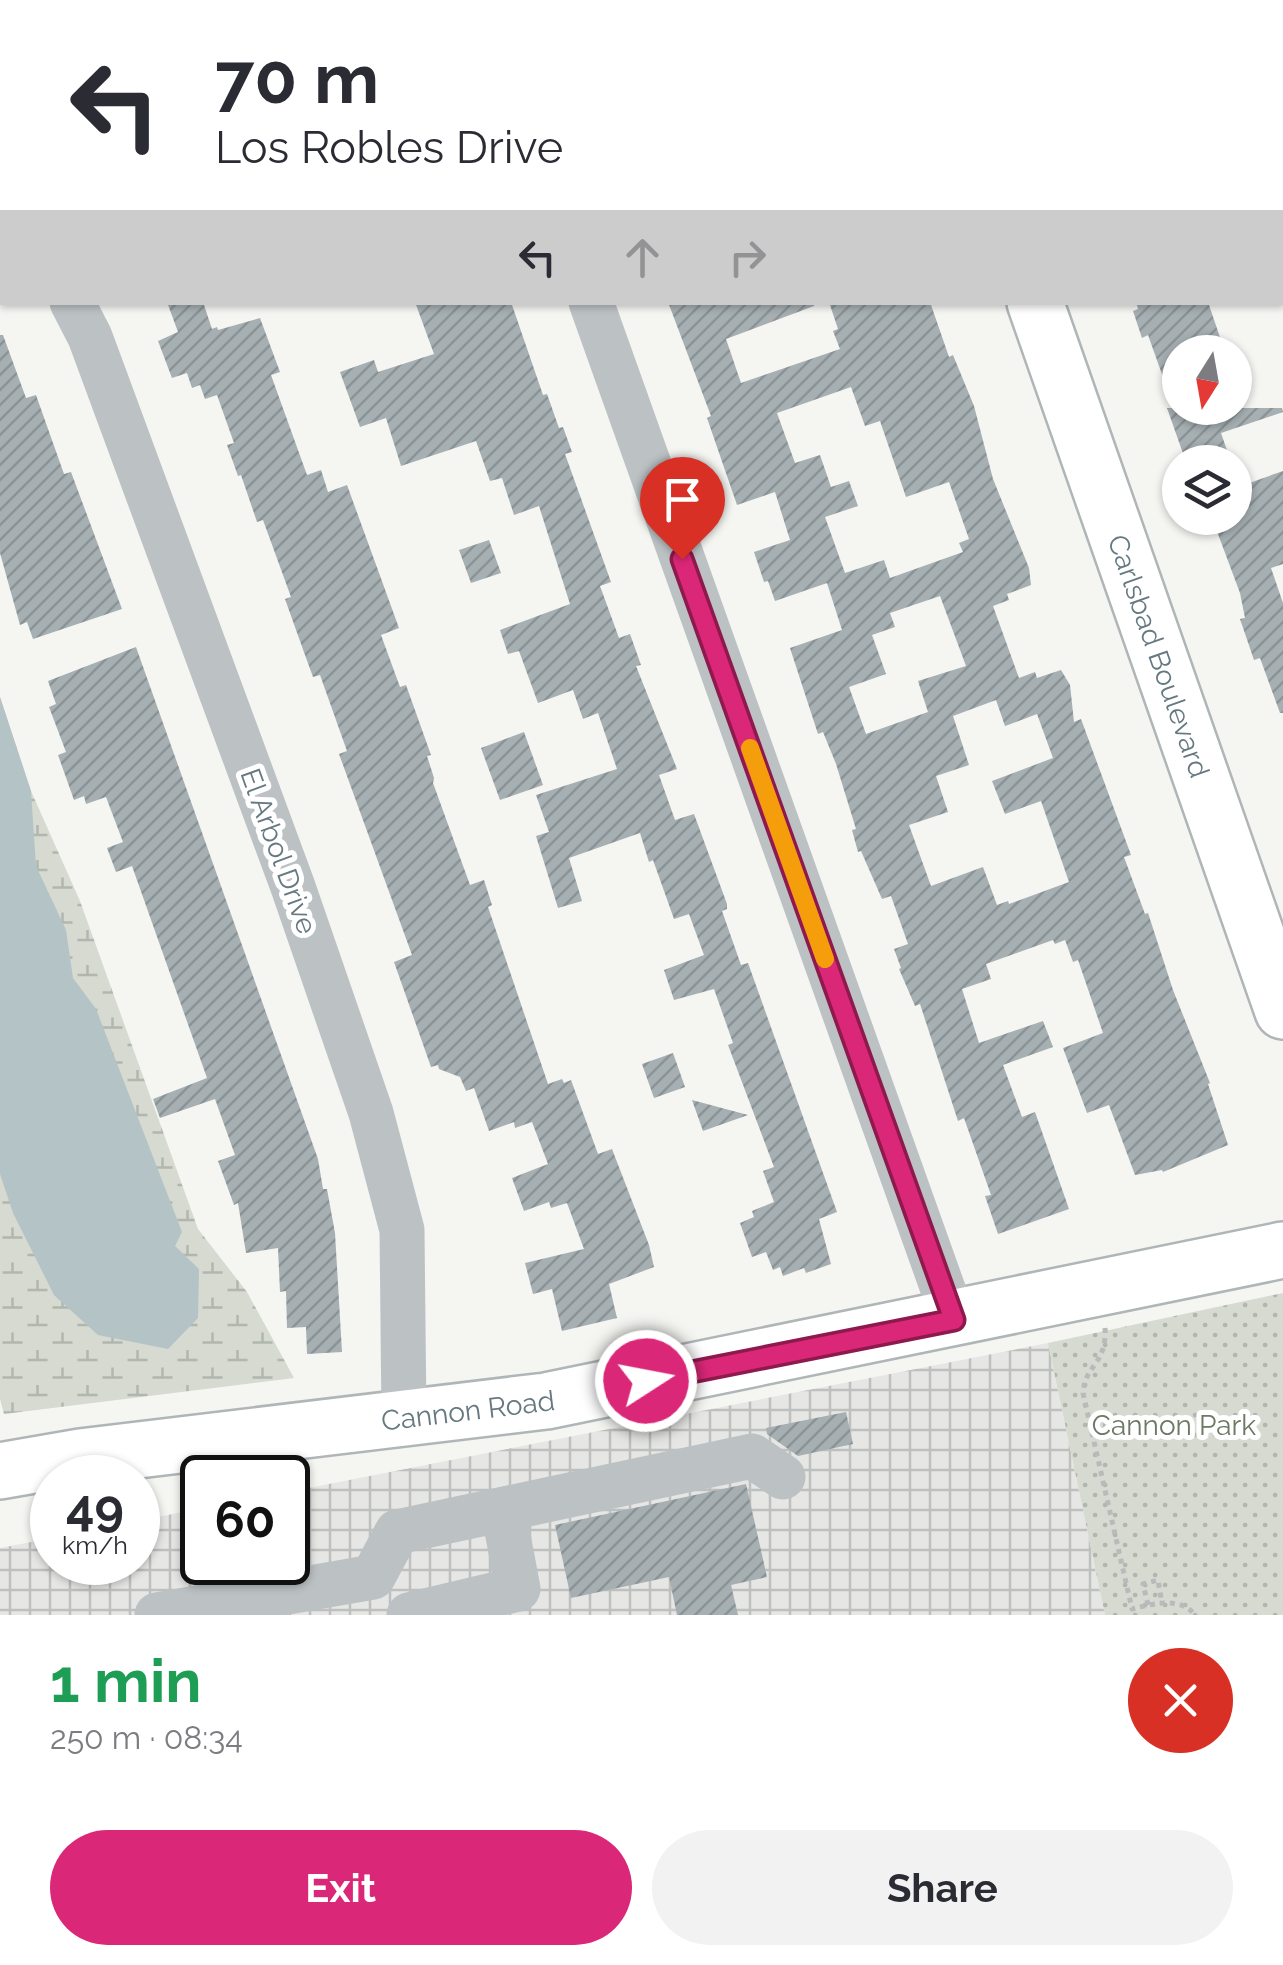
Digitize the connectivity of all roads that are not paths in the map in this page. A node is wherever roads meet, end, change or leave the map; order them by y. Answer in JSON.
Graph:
{"nodes":[{"id":1,"x":74,"y":305,"type":"edge"},
{"id":2,"x":592,"y":305,"type":"edge"},
{"id":3,"x":1036,"y":305,"type":"edge"},
{"id":4,"x":1273,"y":948,"type":"edge"},
{"id":5,"x":1283,"y":1011,"type":"edge"},
{"id":6,"x":1283,"y":1250,"type":"edge"},
{"id":7,"x":954,"y":1320,"type":"junction"},
{"id":8,"x":404,"y":1417,"type":"junction"},
{"id":9,"x":0,"y":1471,"type":"edge"},
{"id":10,"x":783,"y":1477,"type":"dead end"},
{"id":11,"x":502,"y":1509,"type":"junction"},
{"id":12,"x":157,"y":1615,"type":"edge"},
{"id":13,"x":408,"y":1615,"type":"edge"}],
"edges":[{"from":1,"to":8,"type":"street","name":"El Arbol Drive"},
{"from":2,"to":7,"type":"street"},
{"from":3,"to":4,"type":"main road","name":"Carlsbad Boulevard"},
{"from":4,"to":5,"type":"main road","name":"Carlsbad Boulevard"},
{"from":6,"to":7,"type":"main road","name":"Cannon Road"},
{"from":7,"to":8,"type":"main road","name":"Cannon Road"},
{"from":8,"to":9,"type":"main road","name":"Cannon Road"},
{"from":10,"to":11,"type":"street"},
{"from":11,"to":12,"type":"street"},
{"from":11,"to":13,"type":"street"}]}
